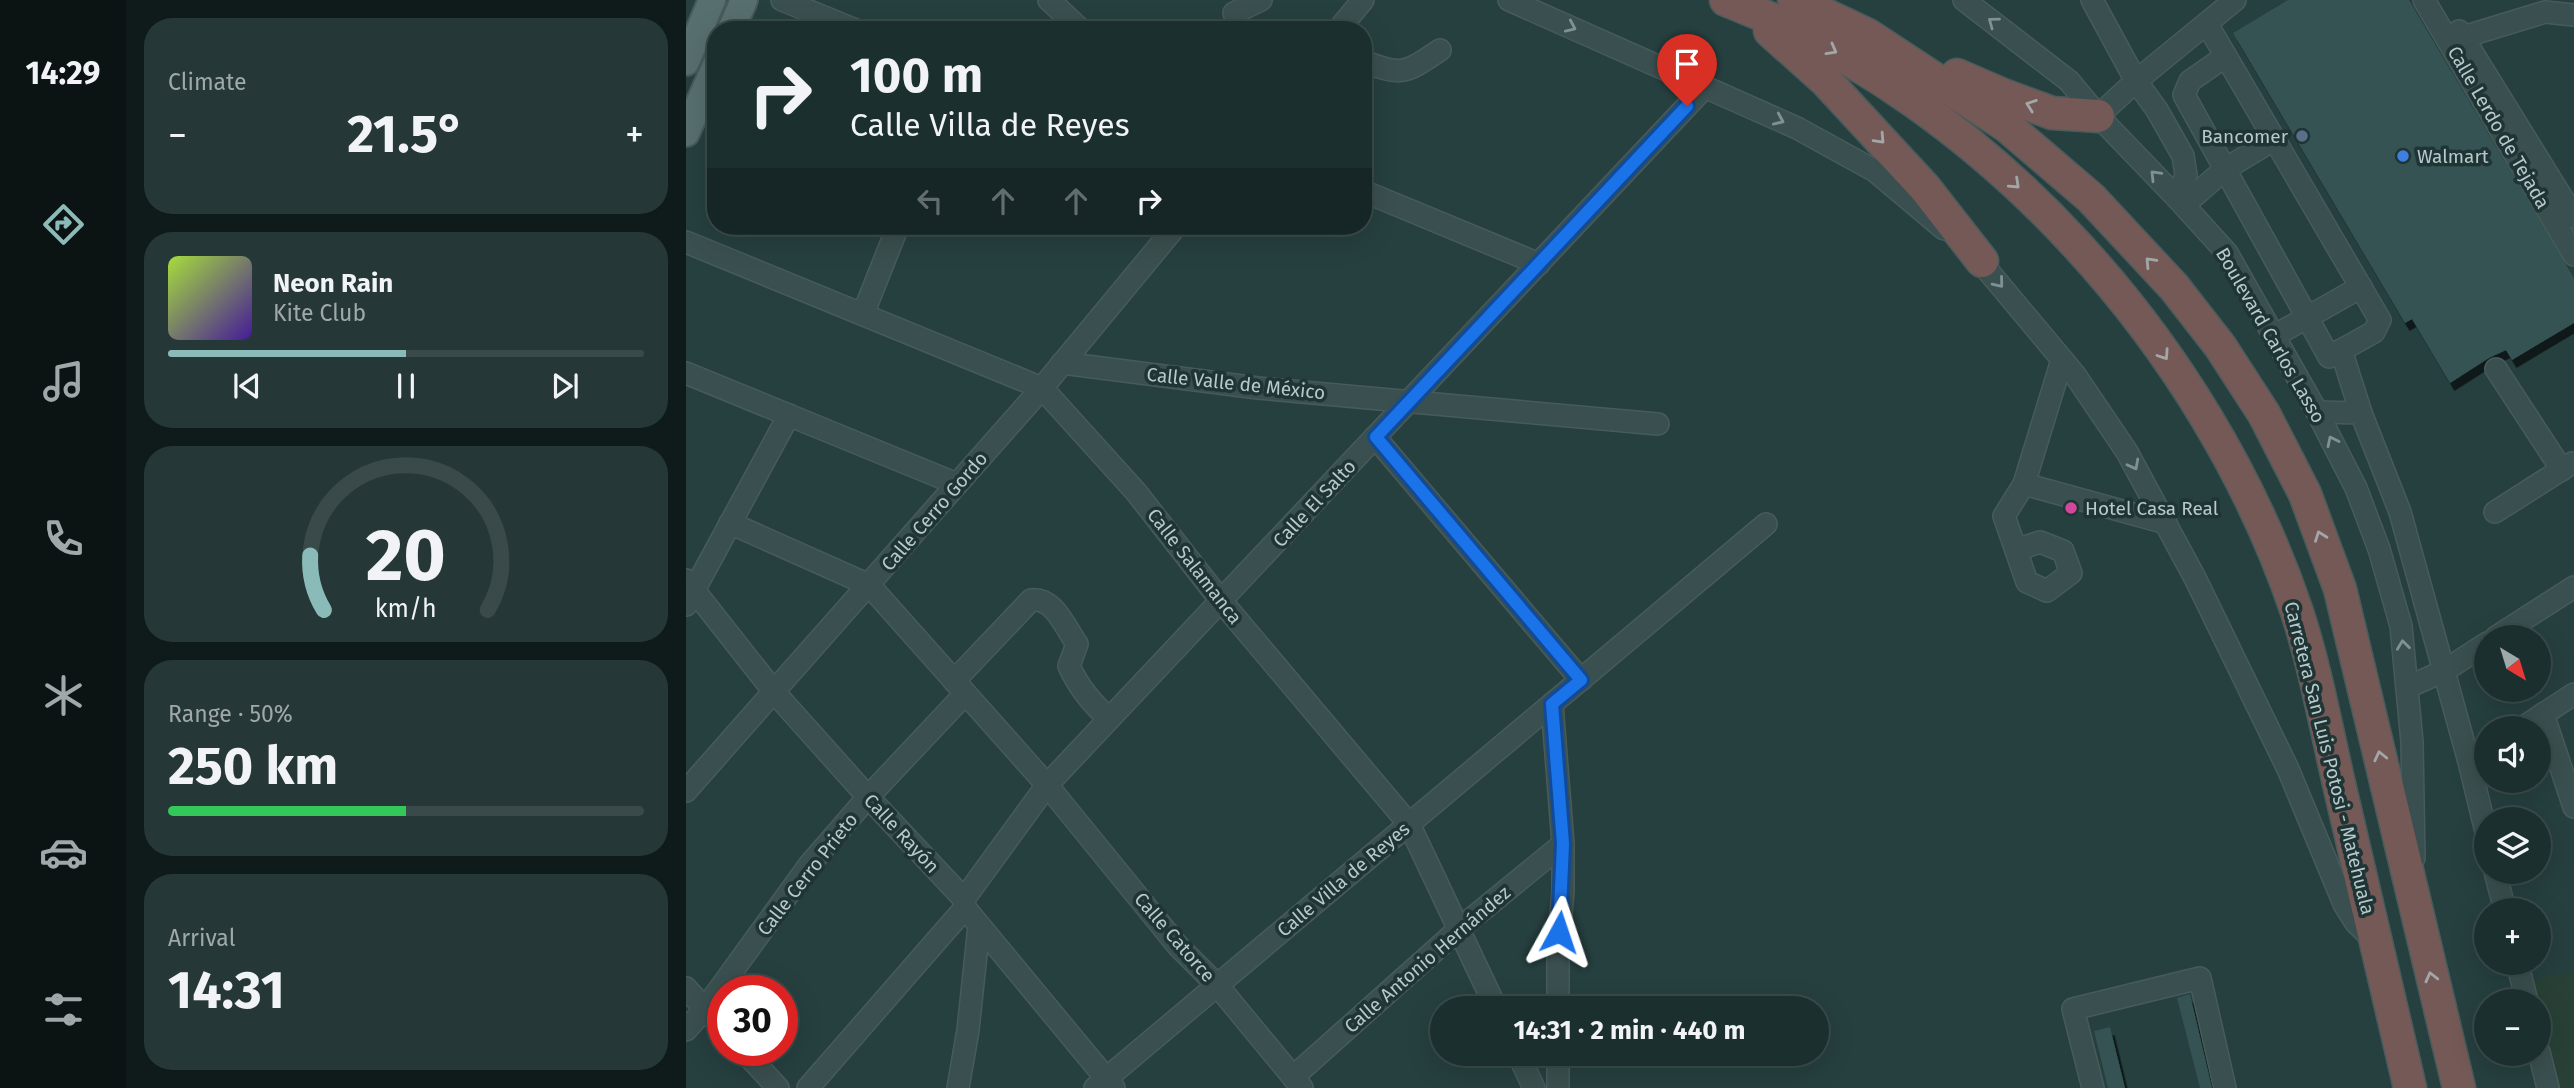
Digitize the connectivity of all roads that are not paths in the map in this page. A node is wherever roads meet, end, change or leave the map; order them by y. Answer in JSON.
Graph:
{"nodes":[{"id":1,"x":712,"y":0,"type":"edge"},
{"id":2,"x":744,"y":0,"type":"edge"},
{"id":3,"x":782,"y":0,"type":"edge"},
{"id":4,"x":1049,"y":0,"type":"edge"},
{"id":5,"x":1261,"y":0,"type":"edge"},
{"id":6,"x":1363,"y":0,"type":"edge"},
{"id":7,"x":1509,"y":0,"type":"edge"},
{"id":8,"x":1794,"y":0,"type":"edge"},
{"id":9,"x":1964,"y":0,"type":"edge"},
{"id":10,"x":2092,"y":0,"type":"edge"},
{"id":11,"x":2235,"y":0,"type":"edge"},
{"id":12,"x":2424,"y":0,"type":"edge"},
{"id":13,"x":2441,"y":0,"type":"edge"},
{"id":14,"x":1735,"y":3,"type":"edge"},
{"id":15,"x":1234,"y":13,"type":"dead end"},
{"id":16,"x":2574,"y":15,"type":"edge"},
{"id":17,"x":735,"y":21,"type":"edge"},
{"id":18,"x":834,"y":21,"type":"edge"},
{"id":19,"x":1071,"y":21,"type":"edge"},
{"id":20,"x":1346,"y":21,"type":"edge"},
{"id":21,"x":2207,"y":24,"type":"junction"},
{"id":22,"x":1868,"y":35,"type":"junction"},
{"id":23,"x":2463,"y":37,"type":"junction"},
{"id":24,"x":1440,"y":50,"type":"dead end"},
{"id":25,"x":2226,"y":56,"type":"junction"},
{"id":26,"x":686,"y":62,"type":"edge"},
{"id":27,"x":1372,"y":65,"type":"edge"},
{"id":28,"x":2136,"y":81,"type":"junction"},
{"id":29,"x":707,"y":85,"type":"edge"},
{"id":30,"x":1705,"y":86,"type":"junction"},
{"id":31,"x":2098,"y":116,"type":"junction"},
{"id":32,"x":686,"y":133,"type":"edge"},
{"id":33,"x":2275,"y":139,"type":"junction"},
{"id":34,"x":2225,"y":169,"type":"junction"},
{"id":35,"x":1372,"y":195,"type":"edge"},
{"id":36,"x":2181,"y":202,"type":"junction"},
{"id":37,"x":2574,"y":217,"type":"edge"},
{"id":38,"x":894,"y":235,"type":"edge"},
{"id":39,"x":1169,"y":235,"type":"edge"},
{"id":40,"x":686,"y":242,"type":"edge"},
{"id":41,"x":2574,"y":255,"type":"edge"},
{"id":42,"x":1982,"y":261,"type":"junction"},
{"id":43,"x":1539,"y":264,"type":"junction"},
{"id":44,"x":2361,"y":288,"type":"junction"},
{"id":45,"x":863,"y":314,"type":"junction"},
{"id":46,"x":2307,"y":318,"type":"junction"},
{"id":47,"x":2274,"y":336,"type":"junction"},
{"id":48,"x":2341,"y":350,"type":"junction"},
{"id":49,"x":2062,"y":360,"type":"junction"},
{"id":50,"x":1062,"y":363,"type":"junction"},
{"id":51,"x":2496,"y":369,"type":"dead end"},
{"id":52,"x":686,"y":373,"type":"edge"},
{"id":53,"x":1042,"y":388,"type":"junction"},
{"id":54,"x":1410,"y":402,"type":"junction"},
{"id":55,"x":2317,"y":412,"type":"junction"},
{"id":56,"x":2361,"y":413,"type":"junction"},
{"id":57,"x":789,"y":415,"type":"junction"},
{"id":58,"x":1658,"y":424,"type":"dead end"},
{"id":59,"x":1376,"y":437,"type":"junction"},
{"id":60,"x":2568,"y":466,"type":"edge"},
{"id":61,"x":957,"y":484,"type":"junction"},
{"id":62,"x":2024,"y":484,"type":"junction"},
{"id":63,"x":2495,"y":512,"type":"dead end"},
{"id":64,"x":730,"y":523,"type":"junction"},
{"id":65,"x":2166,"y":523,"type":"junction"},
{"id":66,"x":1766,"y":524,"type":"dead end"},
{"id":67,"x":2016,"y":550,"type":"dead end"},
{"id":68,"x":869,"y":585,"type":"junction"},
{"id":69,"x":2574,"y":587,"type":"edge"},
{"id":70,"x":689,"y":591,"type":"edge"},
{"id":71,"x":1222,"y":602,"type":"junction"},
{"id":72,"x":2515,"y":625,"type":"edge"},
{"id":73,"x":2474,"y":651,"type":"edge"},
{"id":74,"x":2444,"y":671,"type":"junction"},
{"id":75,"x":1581,"y":680,"type":"junction"},
{"id":76,"x":959,"y":687,"type":"junction"},
{"id":77,"x":2408,"y":687,"type":"junction"},
{"id":78,"x":775,"y":693,"type":"junction"},
{"id":79,"x":2574,"y":694,"type":"edge"},
{"id":80,"x":1552,"y":704,"type":"junction"},
{"id":81,"x":2543,"y":714,"type":"junction"},
{"id":82,"x":2540,"y":716,"type":"edge"},
{"id":83,"x":1109,"y":719,"type":"junction"},
{"id":84,"x":2474,"y":747,"type":"edge"},
{"id":85,"x":1047,"y":785,"type":"junction"},
{"id":86,"x":686,"y":791,"type":"edge"},
{"id":87,"x":868,"y":797,"type":"junction"},
{"id":88,"x":2574,"y":807,"type":"edge"},
{"id":89,"x":1409,"y":824,"type":"junction"},
{"id":90,"x":1563,"y":844,"type":"junction"},
{"id":91,"x":964,"y":904,"type":"junction"},
{"id":92,"x":2415,"y":908,"type":"junction"},
{"id":93,"x":979,"y":926,"type":"junction"},
{"id":94,"x":1459,"y":929,"type":"junction"},
{"id":95,"x":2376,"y":942,"type":"junction"},
{"id":96,"x":1217,"y":985,"type":"junction"},
{"id":97,"x":686,"y":988,"type":"edge"},
{"id":98,"x":1490,"y":996,"type":"edge"},
{"id":99,"x":1558,"y":996,"type":"edge"},
{"id":100,"x":705,"y":1009,"type":"junction"},
{"id":101,"x":686,"y":1030,"type":"edge"},
{"id":102,"x":758,"y":1066,"type":"edge"},
{"id":103,"x":1522,"y":1066,"type":"edge"},
{"id":104,"x":1558,"y":1066,"type":"edge"},
{"id":105,"x":2542,"y":1066,"type":"edge"},
{"id":106,"x":1298,"y":1083,"type":"edge"},
{"id":107,"x":1105,"y":1085,"type":"edge"},
{"id":108,"x":1528,"y":1085,"type":"edge"},
{"id":109,"x":778,"y":1088,"type":"edge"},
{"id":110,"x":808,"y":1088,"type":"edge"},
{"id":111,"x":958,"y":1088,"type":"edge"},
{"id":112,"x":1558,"y":1088,"type":"edge"},
{"id":113,"x":2093,"y":1088,"type":"edge"},
{"id":114,"x":2225,"y":1088,"type":"edge"},
{"id":115,"x":2410,"y":1088,"type":"edge"},
{"id":116,"x":2459,"y":1088,"type":"edge"},
{"id":117,"x":2548,"y":1088,"type":"edge"}],
"edges":[{"from":1,"to":26,"type":"main road"},
{"from":2,"to":17,"type":"main road"},
{"from":3,"to":18,"type":"street"},
{"from":4,"to":19,"type":"street"},
{"from":5,"to":15,"type":"street"},
{"from":6,"to":20,"type":"street"},
{"from":7,"to":30,"type":"street","one_way":true},
{"from":8,"to":22,"type":"highway"},
{"from":31,"to":9,"type":"street","name":"Boulevard Carlos Lasso","one_way":true},
{"from":10,"to":28,"type":"street"},
{"from":11,"to":21,"type":"street"},
{"from":12,"to":41,"type":"street","name":"Calle Lerdo de Tejada"},
{"from":13,"to":23,"type":"street","name":"Calle Lerdo de Tejada"},
{"from":14,"to":42,"type":"highway","one_way":true},
{"from":14,"to":95,"type":"highway","name":"Carretera San Luis Potosi - Matehuala","one_way":true},
{"from":16,"to":23,"type":"street"},
{"from":21,"to":25,"type":"street"},
{"from":21,"to":28,"type":"street"},
{"from":31,"to":22,"type":"highway","one_way":true},
{"from":92,"to":22,"type":"highway","one_way":true},
{"from":23,"to":37,"type":"street","name":"Calle Lerdo de Tejada"},
{"from":24,"to":27,"type":"street"},
{"from":25,"to":33,"type":"street"},
{"from":25,"to":34,"type":"street"},
{"from":28,"to":31,"type":"street"},
{"from":28,"to":36,"type":"street"},
{"from":29,"to":32,"type":"main road"},
{"from":30,"to":42,"type":"street","one_way":true},
{"from":30,"to":43,"type":"street","name":"Calle El Salto"},
{"from":36,"to":31,"type":"street","name":"Boulevard Carlos Lasso","one_way":true},
{"from":33,"to":34,"type":"street"},
{"from":33,"to":44,"type":"street"},
{"from":34,"to":36,"type":"street"},
{"from":34,"to":46,"type":"street"},
{"from":35,"to":43,"type":"street"},
{"from":36,"to":47,"type":"street","name":"Boulevard Carlos Lasso"},
{"from":38,"to":45,"type":"street"},
{"from":39,"to":50,"type":"street","name":"Calle Cerro Gordo"},
{"from":40,"to":45,"type":"street","name":"Calle Salamanca"},
{"from":42,"to":49,"type":"street","one_way":true},
{"from":43,"to":54,"type":"street","name":"Calle El Salto"},
{"from":44,"to":46,"type":"street"},
{"from":44,"to":48,"type":"street"},
{"from":45,"to":53,"type":"street","name":"Calle Salamanca"},
{"from":46,"to":47,"type":"street"},
{"from":46,"to":48,"type":"street"},
{"from":47,"to":55,"type":"street","name":"Boulevard Carlos Lasso"},
{"from":48,"to":56,"type":"street"},
{"from":49,"to":62,"type":"street"},
{"from":49,"to":65,"type":"street","one_way":true},
{"from":50,"to":53,"type":"street","name":"Calle Cerro Gordo"},
{"from":50,"to":54,"type":"street","name":"Calle Valle de México"},
{"from":51,"to":60,"type":"street"},
{"from":52,"to":57,"type":"street"},
{"from":53,"to":61,"type":"street","name":"Calle Cerro Gordo"},
{"from":53,"to":71,"type":"street","name":"Calle Salamanca"},
{"from":54,"to":58,"type":"street","name":"Calle Valle de México"},
{"from":54,"to":59,"type":"street","name":"Calle El Salto"},
{"from":55,"to":56,"type":"street"},
{"from":77,"to":55,"type":"street","name":"Boulevard Carlos Lasso","one_way":true},
{"from":56,"to":74,"type":"street"},
{"from":57,"to":61,"type":"street"},
{"from":57,"to":64,"type":"street"},
{"from":59,"to":71,"type":"street","name":"Calle El Salto"},
{"from":59,"to":75,"type":"street"},
{"from":60,"to":63,"type":"street"},
{"from":61,"to":68,"type":"street","name":"Calle Cerro Gordo"},
{"from":62,"to":65,"type":"street"},
{"from":62,"to":67,"type":"street"},
{"from":64,"to":68,"type":"street"},
{"from":64,"to":70,"type":"street"},
{"from":65,"to":95,"type":"street"},
{"from":66,"to":75,"type":"street","name":"Calle Villa de Reyes"},
{"from":68,"to":76,"type":"street","name":"Calle Catorce"},
{"from":68,"to":78,"type":"street","name":"Calle Cerro Gordo"},
{"from":69,"to":72,"type":"street"},
{"from":70,"to":78,"type":"street","name":"Calle Rayón"},
{"from":71,"to":83,"type":"street","name":"Calle El Salto"},
{"from":71,"to":89,"type":"street","name":"Calle Salamanca"},
{"from":73,"to":74,"type":"street"},
{"from":74,"to":77,"type":"street"},
{"from":74,"to":84,"type":"street"},
{"from":75,"to":80,"type":"street","name":"Calle Villa de Reyes"},
{"from":76,"to":83,"type":"street","name":"Calle Cerro Prieto"},
{"from":76,"to":85,"type":"street","name":"Calle Catorce"},
{"from":76,"to":87,"type":"street","name":"Calle Cerro Prieto"},
{"from":77,"to":92,"type":"street","name":"Boulevard Carlos Lasso"},
{"from":78,"to":86,"type":"street","name":"Calle Cerro Gordo"},
{"from":78,"to":87,"type":"street","name":"Calle Rayón"},
{"from":79,"to":81,"type":"street"},
{"from":80,"to":89,"type":"street","name":"Calle Villa de Reyes"},
{"from":80,"to":90,"type":"street"},
{"from":81,"to":82,"type":"street"},
{"from":81,"to":88,"type":"street"},
{"from":83,"to":85,"type":"street","name":"Calle El Salto"},
{"from":85,"to":91,"type":"street","name":"Calle El Salto"},
{"from":85,"to":96,"type":"street","name":"Calle Catorce"},
{"from":87,"to":91,"type":"street","name":"Calle Rayón"},
{"from":87,"to":100,"type":"street","name":"Calle Cerro Prieto"},
{"from":89,"to":94,"type":"street","name":"Calle Salamanca"},
{"from":89,"to":96,"type":"street","name":"Calle Villa de Reyes"},
{"from":90,"to":94,"type":"street","name":"Calle Antonio Hernández"},
{"from":90,"to":99,"type":"street"},
{"from":91,"to":93,"type":"street","name":"Calle Rayón"},
{"from":91,"to":110,"type":"street","name":"Calle El Salto"},
{"from":116,"to":92,"type":"highway","one_way":true},
{"from":93,"to":107,"type":"street","name":"Calle Rayón"},
{"from":93,"to":111,"type":"street"},
{"from":94,"to":98,"type":"street","name":"Calle Salamanca"},
{"from":94,"to":106,"type":"street","name":"Calle Antonio Hernández"},
{"from":95,"to":115,"type":"highway","name":"Carretera San Luis Potosi - Matehuala"},
{"from":96,"to":106,"type":"street","name":"Calle Catorce"},
{"from":96,"to":107,"type":"street","name":"Calle Villa de Reyes"},
{"from":97,"to":100,"type":"street"},
{"from":100,"to":101,"type":"street","name":"Calle Cerro Prieto"},
{"from":102,"to":109,"type":"street"},
{"from":103,"to":108,"type":"street"},
{"from":104,"to":112,"type":"street"},
{"from":105,"to":117,"type":"street"},
{"from":113,"to":114,"type":"street"}]}
